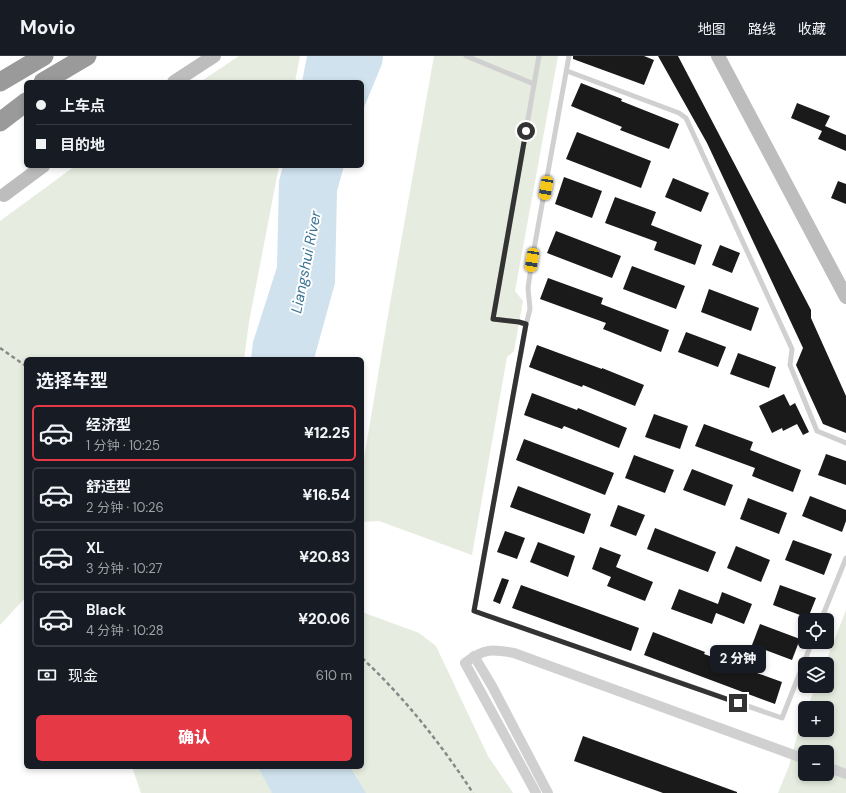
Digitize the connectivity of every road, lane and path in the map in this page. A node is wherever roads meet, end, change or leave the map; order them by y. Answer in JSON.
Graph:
{"nodes":[{"id":1,"x":44,"y":56,"type":"edge"},
{"id":2,"x":87,"y":56,"type":"edge"},
{"id":3,"x":214,"y":56,"type":"edge"},
{"id":4,"x":466,"y":56,"type":"edge"},
{"id":5,"x":539,"y":56,"type":"edge"},
{"id":6,"x":569,"y":56,"type":"edge"},
{"id":7,"x":718,"y":56,"type":"edge"},
{"id":8,"x":567,"y":71,"type":"junction"},
{"id":9,"x":46,"y":80,"type":"edge"},
{"id":10,"x":55,"y":80,"type":"edge"},
{"id":11,"x":177,"y":80,"type":"edge"},
{"id":12,"x":0,"y":82,"type":"edge"},
{"id":13,"x":534,"y":84,"type":"junction"},
{"id":14,"x":24,"y":93,"type":"edge"},
{"id":15,"x":24,"y":104,"type":"edge"},
{"id":16,"x":0,"y":108,"type":"edge"},
{"id":17,"x":0,"y":122,"type":"edge"},
{"id":18,"x":40,"y":168,"type":"edge"},
{"id":19,"x":1,"y":197,"type":"edge"},
{"id":20,"x":846,"y":297,"type":"edge"},
{"id":21,"x":526,"y":324,"type":"junction"},
{"id":22,"x":846,"y":442,"type":"edge"},
{"id":23,"x":846,"y":558,"type":"edge"},
{"id":24,"x":824,"y":613,"type":"edge"},
{"id":25,"x":809,"y":649,"type":"edge"},
{"id":26,"x":474,"y":656,"type":"junction"},
{"id":27,"x":798,"y":756,"type":"edge"},
{"id":28,"x":834,"y":770,"type":"edge"},
{"id":29,"x":846,"y":774,"type":"edge"},
{"id":30,"x":536,"y":793,"type":"edge"},
{"id":31,"x":548,"y":793,"type":"edge"}],
"edges":[{"from":1,"to":12,"type":"highway"},
{"from":2,"to":9,"type":"highway"},
{"from":2,"to":10,"type":"highway"},
{"from":3,"to":11,"type":"street"},
{"from":4,"to":13,"type":"lane"},
{"from":5,"to":13,"type":"lane"},
{"from":6,"to":8,"type":"lane"},
{"from":7,"to":20,"type":"street"},
{"from":8,"to":21,"type":"lane"},
{"from":8,"to":22,"type":"lane"},
{"from":13,"to":21,"type":"lane"},
{"from":14,"to":16,"type":"highway"},
{"from":15,"to":17,"type":"highway"},
{"from":18,"to":19,"type":"street"},
{"from":21,"to":25,"type":"lane"},
{"from":23,"to":24,"type":"lane"},
{"from":26,"to":27,"type":"street"},
{"from":26,"to":30,"type":"street"},
{"from":26,"to":31,"type":"street"},
{"from":28,"to":29,"type":"street"}]}
